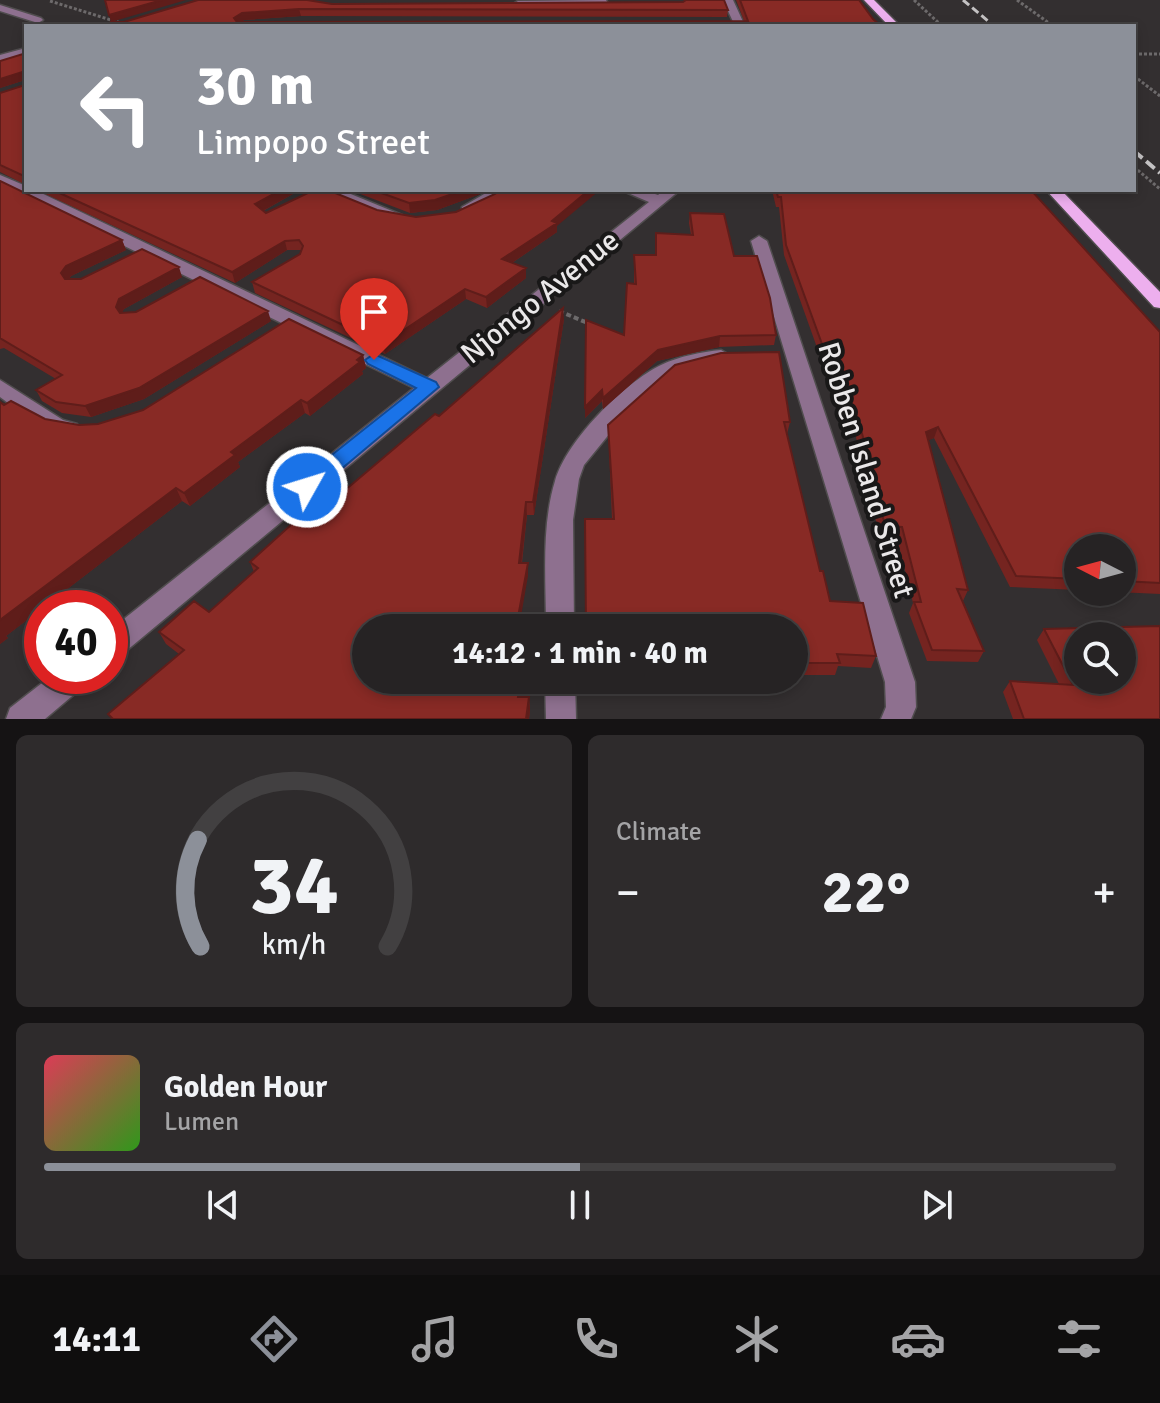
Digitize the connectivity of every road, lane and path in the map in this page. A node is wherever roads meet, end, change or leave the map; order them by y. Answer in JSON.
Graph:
{"nodes":[{"id":1,"x":45,"y":0,"type":"edge"},
{"id":2,"x":728,"y":0,"type":"edge"},
{"id":3,"x":869,"y":0,"type":"edge"},
{"id":4,"x":914,"y":0,"type":"edge"},
{"id":5,"x":1017,"y":0,"type":"edge"},
{"id":6,"x":508,"y":4,"type":"edge"},
{"id":7,"x":0,"y":8,"type":"edge"},
{"id":8,"x":616,"y":13,"type":"edge"},
{"id":9,"x":38,"y":20,"type":"dead end"},
{"id":10,"x":723,"y":23,"type":"edge"},
{"id":11,"x":124,"y":24,"type":"edge"},
{"id":12,"x":739,"y":24,"type":"edge"},
{"id":13,"x":893,"y":24,"type":"edge"},
{"id":14,"x":940,"y":24,"type":"edge"},
{"id":15,"x":1050,"y":24,"type":"edge"},
{"id":16,"x":24,"y":52,"type":"edge"},
{"id":17,"x":1136,"y":54,"type":"edge"},
{"id":18,"x":1160,"y":54,"type":"edge"},
{"id":19,"x":0,"y":59,"type":"edge"},
{"id":20,"x":1136,"y":78,"type":"edge"},
{"id":21,"x":1160,"y":96,"type":"edge"},
{"id":22,"x":1136,"y":169,"type":"edge"},
{"id":23,"x":1,"y":180,"type":"edge"},
{"id":24,"x":1160,"y":189,"type":"edge"},
{"id":25,"x":24,"y":191,"type":"edge"},
{"id":26,"x":26,"y":192,"type":"edge"},
{"id":27,"x":498,"y":192,"type":"edge"},
{"id":28,"x":643,"y":192,"type":"edge"},
{"id":29,"x":1055,"y":192,"type":"edge"},
{"id":30,"x":358,"y":194,"type":"edge"},
{"id":31,"x":666,"y":195,"type":"edge"},
{"id":32,"x":445,"y":220,"type":"edge"},
{"id":33,"x":422,"y":223,"type":"edge"},
{"id":34,"x":759,"y":241,"type":"dead end"},
{"id":35,"x":146,"y":250,"type":"junction"},
{"id":36,"x":119,"y":263,"type":"edge"},
{"id":37,"x":259,"y":279,"type":"edge"},
{"id":38,"x":235,"y":294,"type":"junction"},
{"id":39,"x":536,"y":301,"type":"junction"},
{"id":40,"x":1160,"y":303,"type":"edge"},
{"id":41,"x":291,"y":320,"type":"junction"},
{"id":42,"x":603,"y":329,"type":"edge"},
{"id":43,"x":266,"y":336,"type":"edge"},
{"id":44,"x":796,"y":354,"type":"junction"},
{"id":45,"x":0,"y":387,"type":"edge"},
{"id":46,"x":429,"y":387,"type":"junction"},
{"id":47,"x":89,"y":431,"type":"edge"},
{"id":48,"x":560,"y":614,"type":"edge"},
{"id":49,"x":128,"y":632,"type":"edge"},
{"id":50,"x":52,"y":694,"type":"edge"},
{"id":51,"x":560,"y":694,"type":"edge"},
{"id":52,"x":21,"y":719,"type":"edge"},
{"id":53,"x":561,"y":719,"type":"edge"},
{"id":54,"x":896,"y":719,"type":"edge"}],
"edges":[{"from":1,"to":11,"type":"path"},
{"from":2,"to":12,"type":"street"},
{"from":3,"to":13,"type":"main road"},
{"from":4,"to":14,"type":"path"},
{"from":5,"to":15,"type":"path"},
{"from":6,"to":8,"type":"street"},
{"from":7,"to":9,"type":"street"},
{"from":10,"to":12,"type":"street"},
{"from":16,"to":19,"type":"street"},
{"from":17,"to":18,"type":"path"},
{"from":20,"to":21,"type":"path"},
{"from":22,"to":24,"type":"path"},
{"from":23,"to":25,"type":"street"},
{"from":26,"to":35,"type":"street"},
{"from":27,"to":32,"type":"street"},
{"from":28,"to":31,"type":"street"},
{"from":29,"to":40,"type":"main road"},
{"from":30,"to":33,"type":"street"},
{"from":31,"to":39,"type":"street","name":"Njongo Avenue"},
{"from":34,"to":44,"type":"street","name":"Robben Island Street"},
{"from":35,"to":36,"type":"street"},
{"from":35,"to":38,"type":"street"},
{"from":37,"to":38,"type":"street"},
{"from":38,"to":41,"type":"street"},
{"from":39,"to":42,"type":"path"},
{"from":39,"to":46,"type":"street","name":"Njongo Avenue"},
{"from":41,"to":43,"type":"street"},
{"from":41,"to":46,"type":"street"},
{"from":44,"to":48,"type":"street"},
{"from":44,"to":54,"type":"street","name":"Robben Island Street"},
{"from":45,"to":47,"type":"street"},
{"from":46,"to":49,"type":"street","name":"Njongo Avenue"},
{"from":50,"to":52,"type":"street"},
{"from":51,"to":53,"type":"street"}]}
